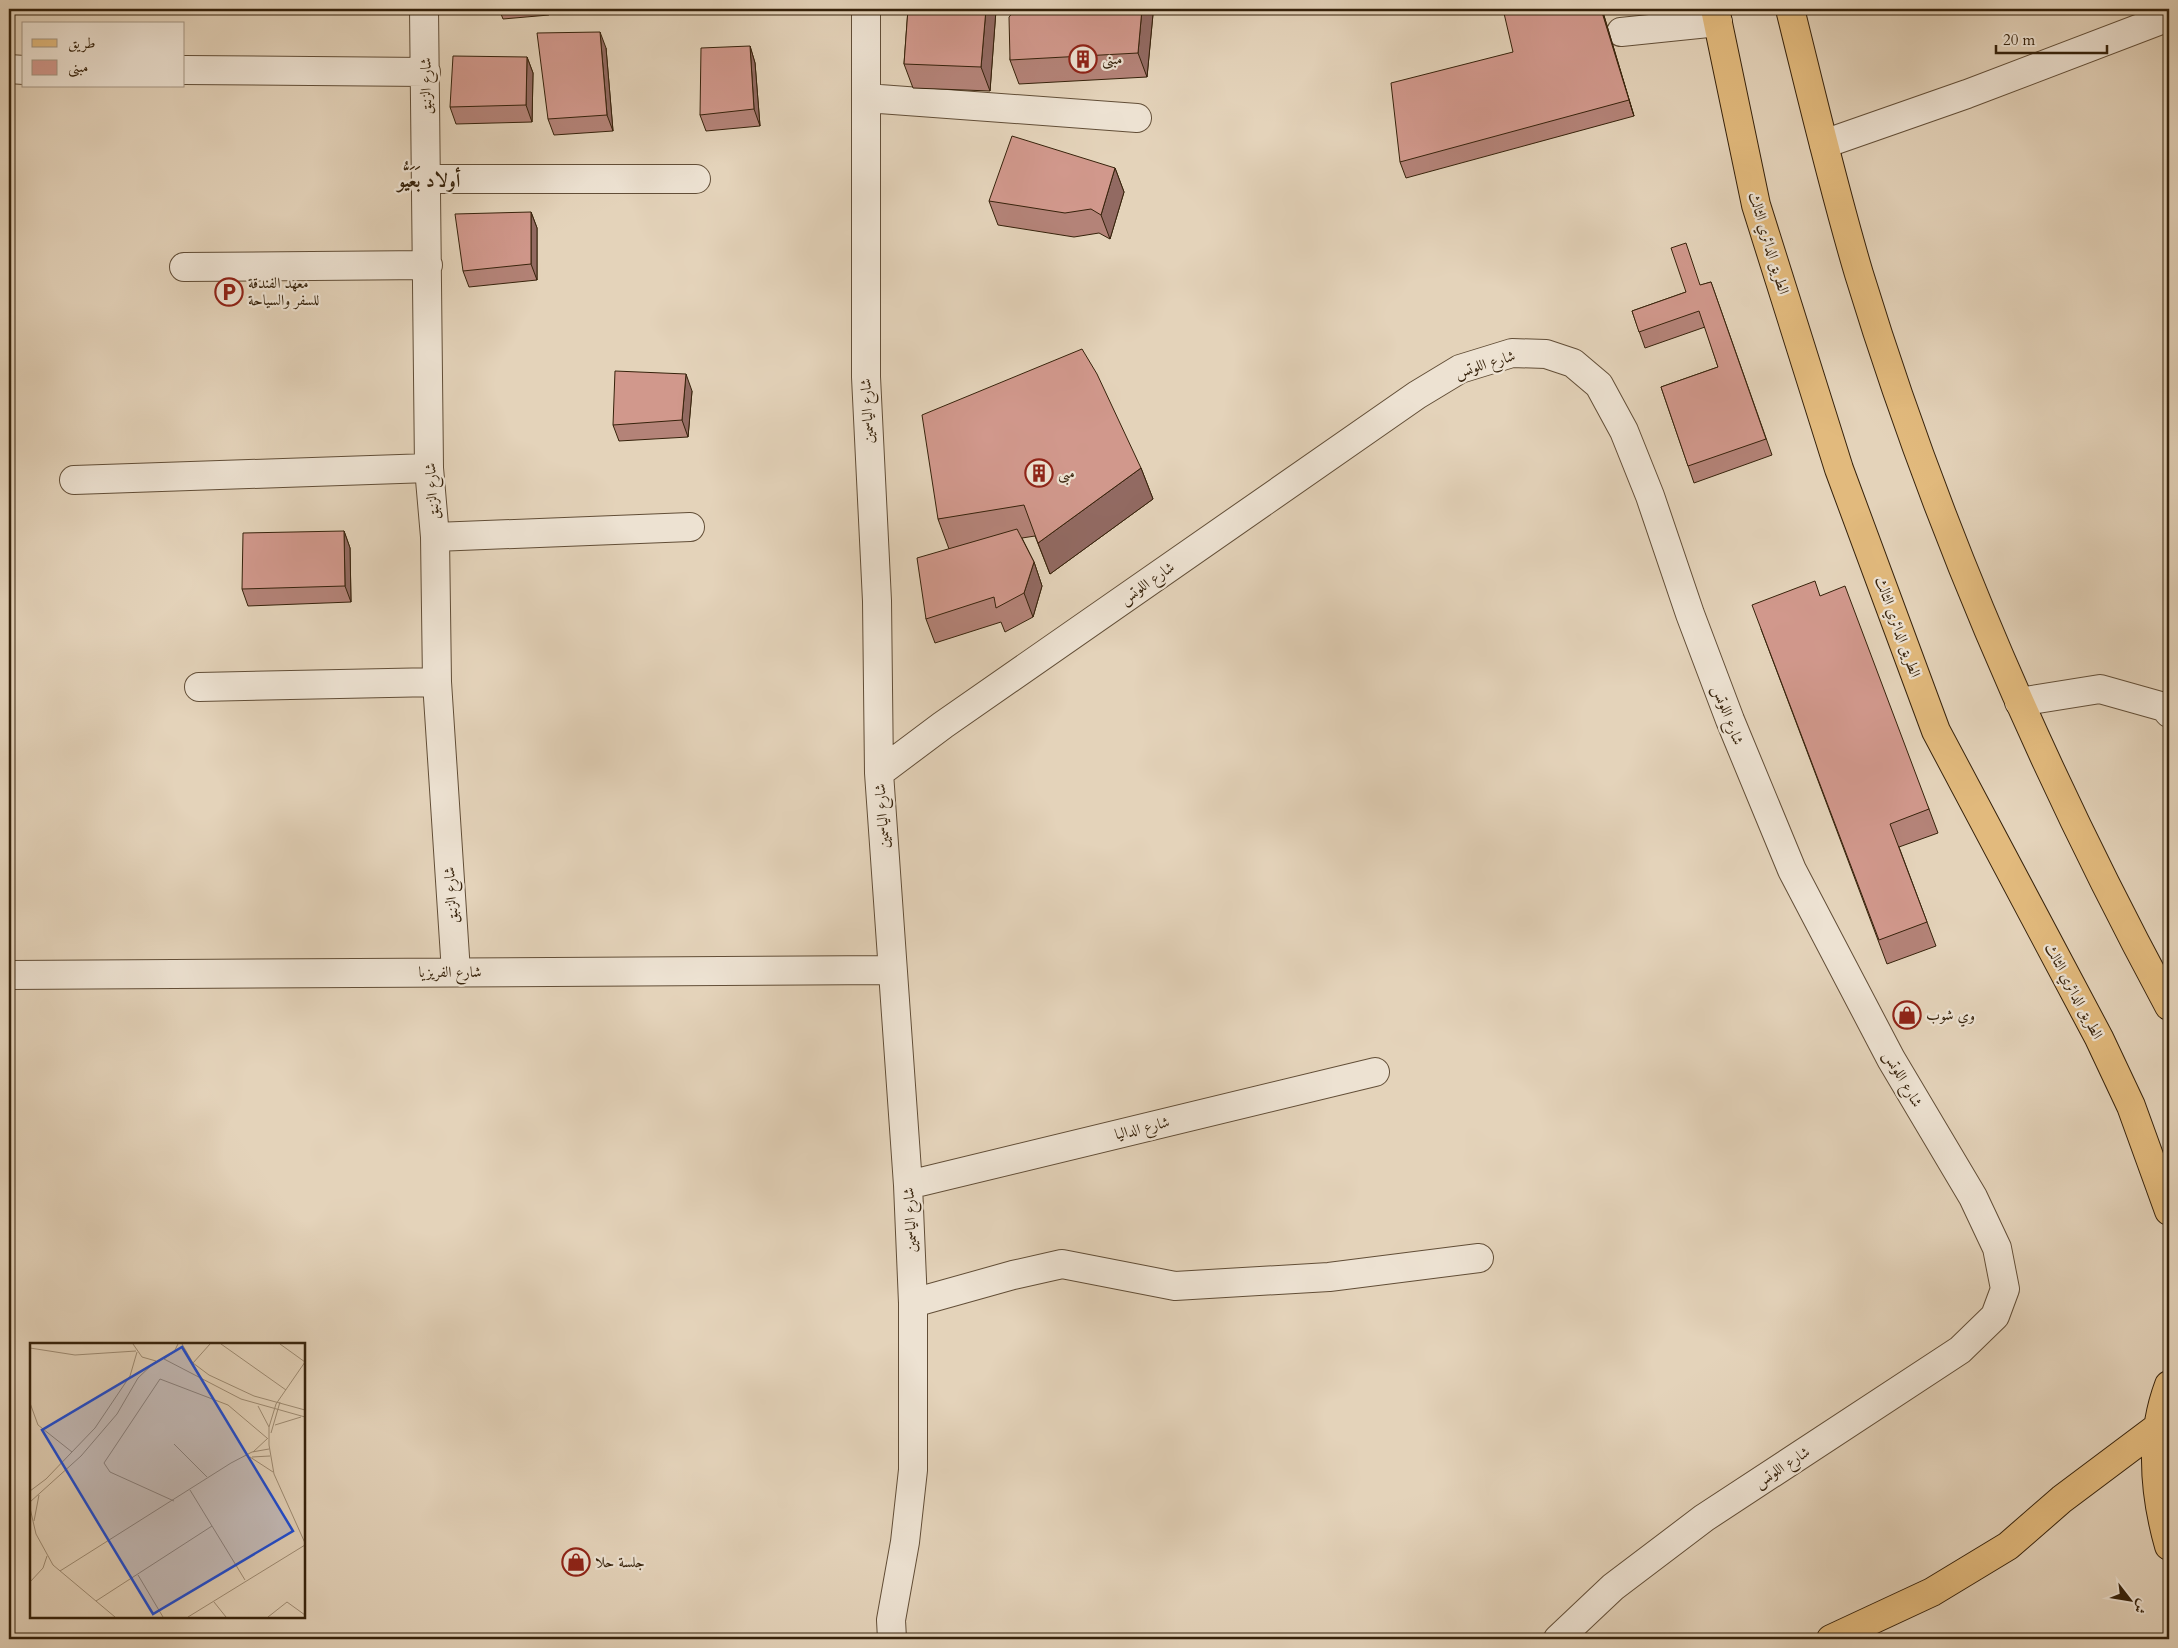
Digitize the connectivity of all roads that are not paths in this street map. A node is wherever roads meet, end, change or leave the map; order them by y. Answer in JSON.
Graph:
{"nodes":[{"id":1,"x":424,"y":9,"type":"edge"},
{"id":2,"x":866,"y":9,"type":"edge"},
{"id":3,"x":1790,"y":9,"type":"edge"},
{"id":4,"x":1716,"y":15,"type":"edge"},
{"id":5,"x":2169,"y":17,"type":"edge"},
{"id":6,"x":1621,"y":32,"type":"dead end"},
{"id":7,"x":9,"y":69,"type":"edge"},
{"id":8,"x":22,"y":70,"type":"edge"},
{"id":9,"x":185,"y":70,"type":"edge"},
{"id":10,"x":426,"y":72,"type":"junction"},
{"id":11,"x":866,"y":98,"type":"junction"},
{"id":12,"x":1137,"y":118,"type":"dead end"},
{"id":13,"x":1824,"y":144,"type":"junction"},
{"id":14,"x":696,"y":179,"type":"dead end"},
{"id":15,"x":428,"y":180,"type":"junction"},
{"id":16,"x":428,"y":265,"type":"junction"},
{"id":17,"x":184,"y":266,"type":"dead end"},
{"id":18,"x":430,"y":468,"type":"junction"},
{"id":19,"x":74,"y":480,"type":"dead end"},
{"id":20,"x":690,"y":527,"type":"dead end"},
{"id":21,"x":435,"y":537,"type":"junction"},
{"id":22,"x":437,"y":682,"type":"junction"},
{"id":23,"x":199,"y":687,"type":"dead end"},
{"id":24,"x":2019,"y":702,"type":"junction"},
{"id":25,"x":2169,"y":713,"type":"edge"},
{"id":26,"x":879,"y":773,"type":"junction"},
{"id":27,"x":891,"y":970,"type":"junction"},
{"id":28,"x":456,"y":972,"type":"junction"},
{"id":29,"x":9,"y":975,"type":"edge"},
{"id":30,"x":2169,"y":1006,"type":"edge"},
{"id":31,"x":1375,"y":1072,"type":"dead end"},
{"id":32,"x":908,"y":1185,"type":"junction"},
{"id":33,"x":2169,"y":1211,"type":"edge"},
{"id":34,"x":1479,"y":1258,"type":"dead end"},
{"id":35,"x":913,"y":1304,"type":"junction"},
{"id":36,"x":2169,"y":1385,"type":"edge"},
{"id":37,"x":2158,"y":1427,"type":"junction"},
{"id":38,"x":2169,"y":1546,"type":"edge"},
{"id":39,"x":886,"y":1633,"type":"edge"},
{"id":40,"x":1558,"y":1639,"type":"edge"},
{"id":41,"x":1831,"y":1639,"type":"edge"}],
"edges":[{"from":1,"to":10,"type":"street","name":"شارع الزنبق"},
{"from":2,"to":11,"type":"street","name":"شارع الياسمين"},
{"from":3,"to":13,"type":"main road"},
{"from":4,"to":6,"type":"street"},
{"from":4,"to":33,"type":"main road","name":"الطريق الدائري الثالث"},
{"from":5,"to":13,"type":"street"},
{"from":7,"to":8,"type":"street"},
{"from":9,"to":10,"type":"street"},
{"from":10,"to":15,"type":"street","name":"شارع الزنبق"},
{"from":11,"to":12,"type":"street"},
{"from":11,"to":26,"type":"street","name":"شارع الياسمين"},
{"from":13,"to":24,"type":"main road"},
{"from":14,"to":15,"type":"street"},
{"from":15,"to":16,"type":"street","name":"شارع الزنبق"},
{"from":16,"to":17,"type":"street"},
{"from":16,"to":18,"type":"street","name":"شارع الزنبق"},
{"from":18,"to":19,"type":"street"},
{"from":18,"to":21,"type":"street","name":"شارع الزنبق"},
{"from":20,"to":21,"type":"street"},
{"from":21,"to":22,"type":"street","name":"شارع الزنبق"},
{"from":22,"to":23,"type":"street"},
{"from":22,"to":28,"type":"street","name":"شارع الزنبق"},
{"from":24,"to":25,"type":"street"},
{"from":24,"to":30,"type":"main road"},
{"from":26,"to":27,"type":"street","name":"شارع الياسمين"},
{"from":26,"to":40,"type":"street","name":"شارع اللوتس"},
{"from":27,"to":28,"type":"street","name":"شارع الفريزيا"},
{"from":27,"to":32,"type":"street","name":"شارع الياسمين"},
{"from":28,"to":29,"type":"street","name":"شارع الفريزيا"},
{"from":31,"to":32,"type":"street","name":"شارع الداليا"},
{"from":32,"to":35,"type":"street","name":"شارع الياسمين"},
{"from":34,"to":35,"type":"street"},
{"from":35,"to":39,"type":"street","name":"شارع الياسمين"},
{"from":36,"to":37,"type":"main road"},
{"from":37,"to":38,"type":"main road"},
{"from":37,"to":41,"type":"main road"}]}
